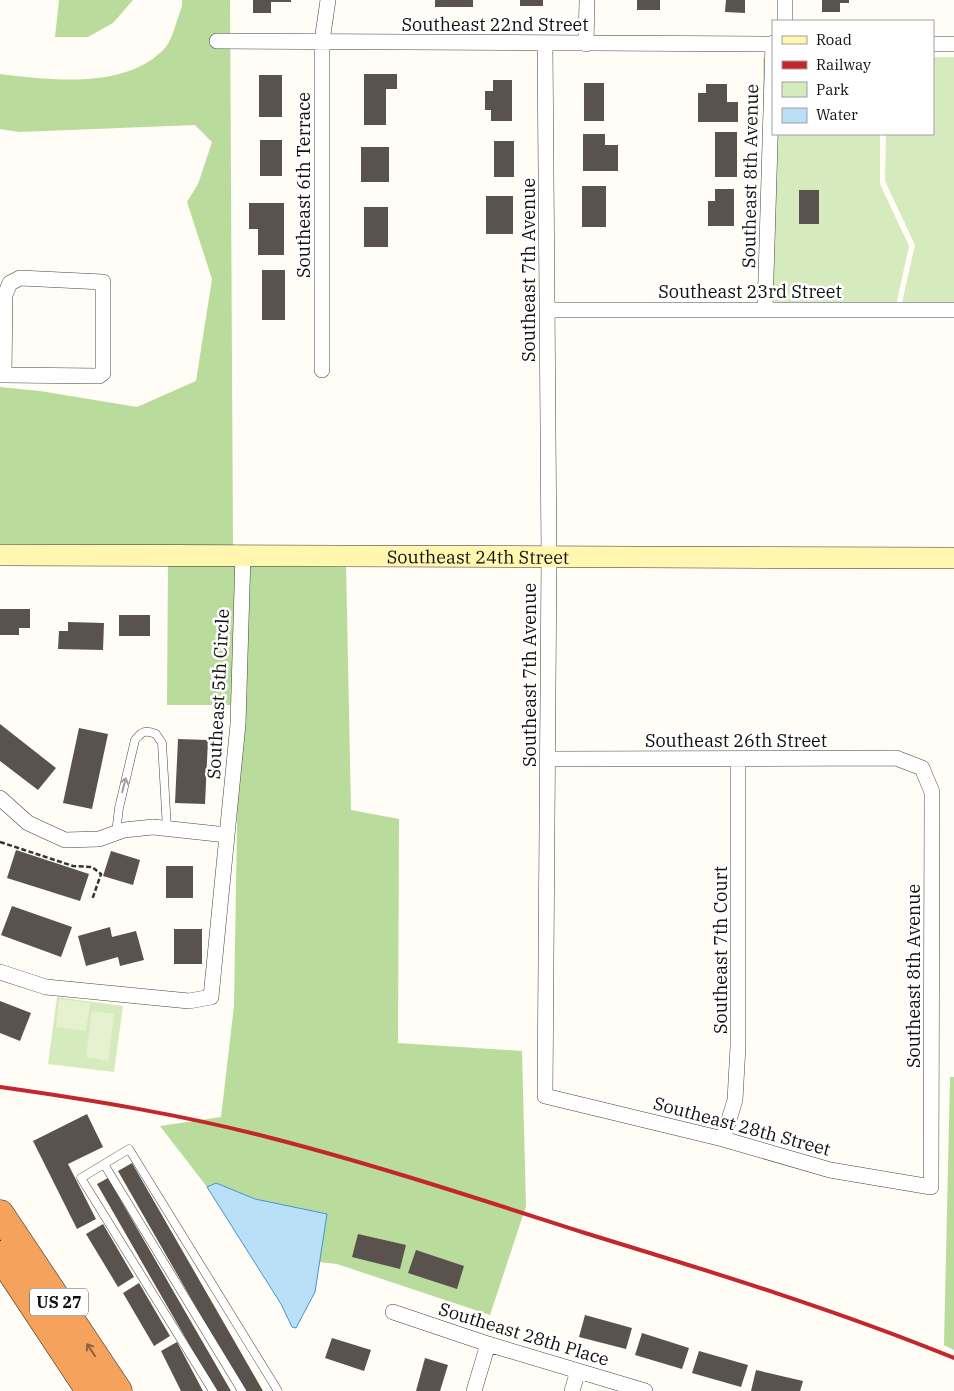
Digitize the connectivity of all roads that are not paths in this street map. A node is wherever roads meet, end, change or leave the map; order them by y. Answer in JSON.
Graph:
{"nodes":[{"id":1,"x":328,"y":0,"type":"edge"},
{"id":2,"x":587,"y":0,"type":"edge"},
{"id":3,"x":785,"y":0,"type":"edge"},
{"id":4,"x":785,"y":20,"type":"edge"},
{"id":5,"x":217,"y":41,"type":"dead end"},
{"id":6,"x":322,"y":41,"type":"junction"},
{"id":7,"x":772,"y":43,"type":"edge"},
{"id":8,"x":546,"y":44,"type":"junction"},
{"id":9,"x":586,"y":44,"type":"junction"},
{"id":10,"x":934,"y":44,"type":"edge"},
{"id":11,"x":954,"y":44,"type":"edge"},
{"id":12,"x":772,"y":76,"type":"edge"},
{"id":13,"x":547,"y":310,"type":"junction"},
{"id":14,"x":765,"y":310,"type":"junction"},
{"id":15,"x":954,"y":310,"type":"edge"},
{"id":16,"x":322,"y":370,"type":"dead end"},
{"id":17,"x":2,"y":375,"type":"edge"},
{"id":18,"x":0,"y":555,"type":"edge"},
{"id":19,"x":243,"y":555,"type":"junction"},
{"id":20,"x":549,"y":557,"type":"junction"},
{"id":21,"x":954,"y":558,"type":"edge"},
{"id":22,"x":548,"y":759,"type":"junction"},
{"id":23,"x":738,"y":759,"type":"junction"},
{"id":24,"x":922,"y":768,"type":"joint"},
{"id":25,"x":0,"y":798,"type":"edge"},
{"id":26,"x":167,"y":829,"type":"junction"},
{"id":27,"x":116,"y":832,"type":"junction"},
{"id":28,"x":227,"y":834,"type":"junction"},
{"id":29,"x":0,"y":972,"type":"edge"},
{"id":30,"x":545,"y":1096,"type":"joint"},
{"id":31,"x":723,"y":1139,"type":"junction"},
{"id":32,"x":104,"y":1164,"type":"junction"},
{"id":33,"x":931,"y":1187,"type":"joint"},
{"id":34,"x":0,"y":1214,"type":"edge"},
{"id":35,"x":0,"y":1255,"type":"edge"},
{"id":36,"x":393,"y":1312,"type":"dead end"},
{"id":37,"x":488,"y":1344,"type":"junction"},
{"id":38,"x":578,"y":1371,"type":"junction"},
{"id":39,"x":90,"y":1391,"type":"edge"},
{"id":40,"x":118,"y":1391,"type":"edge"},
{"id":41,"x":213,"y":1391,"type":"edge"},
{"id":42,"x":242,"y":1391,"type":"edge"},
{"id":43,"x":278,"y":1391,"type":"edge"},
{"id":44,"x":474,"y":1391,"type":"edge"},
{"id":45,"x":572,"y":1391,"type":"edge"},
{"id":46,"x":645,"y":1391,"type":"edge"}],
"edges":[{"from":1,"to":6,"type":"street","name":"Southeast 6th Terrace"},
{"from":2,"to":9,"type":"street"},
{"from":3,"to":4,"type":"street"},
{"from":5,"to":6,"type":"street","name":"Southeast 22nd Street"},
{"from":6,"to":8,"type":"street","name":"Southeast 22nd Street"},
{"from":6,"to":16,"type":"street","name":"Southeast 6th Terrace"},
{"from":7,"to":9,"type":"street","name":"Southeast 22nd Street"},
{"from":8,"to":9,"type":"street","name":"Southeast 22nd Street"},
{"from":8,"to":13,"type":"street","name":"Southeast 7th Avenue"},
{"from":10,"to":11,"type":"street"},
{"from":12,"to":14,"type":"street","name":"Southeast 8th Avenue"},
{"from":13,"to":14,"type":"street","name":"Southeast 23rd Street"},
{"from":13,"to":20,"type":"street","name":"Southeast 7th Avenue"},
{"from":14,"to":15,"type":"street","name":"Southeast 23rd Street"},
{"from":17,"to":17,"type":"street"},
{"from":18,"to":19,"type":"street","name":"Southeast 24th Street"},
{"from":19,"to":20,"type":"street","name":"Southeast 24th Street"},
{"from":19,"to":28,"type":"street","name":"Southeast 5th Circle"},
{"from":20,"to":21,"type":"street","name":"Southeast 24th Street"},
{"from":20,"to":22,"type":"street","name":"Southeast 7th Avenue"},
{"from":22,"to":23,"type":"street","name":"Southeast 26th Street"},
{"from":22,"to":30,"type":"street","name":"Southeast 7th Avenue"},
{"from":23,"to":24,"type":"street","name":"Southeast 26th Street"},
{"from":23,"to":31,"type":"street","name":"Southeast 7th Court"},
{"from":24,"to":33,"type":"street","name":"Southeast 8th Avenue"},
{"from":25,"to":27,"type":"street"},
{"from":26,"to":27,"type":"street"},
{"from":27,"to":26,"type":"lane","one_way":true},
{"from":26,"to":28,"type":"street"},
{"from":28,"to":29,"type":"street","name":"Southeast 5th Circle"},
{"from":30,"to":31,"type":"street","name":"Southeast 28th Street"},
{"from":31,"to":33,"type":"street","name":"Southeast 28th Street"},
{"from":32,"to":41,"type":"lane"},
{"from":32,"to":42,"type":"lane"},
{"from":32,"to":43,"type":"lane"},
{"from":40,"to":34,"type":"highway","number":"US 27","one_way":true},
{"from":35,"to":39,"type":"highway","number":"US 27"},
{"from":36,"to":37,"type":"street","name":"Southeast 28th Place"},
{"from":37,"to":38,"type":"street","name":"Southeast 28th Place"},
{"from":37,"to":44,"type":"street"},
{"from":38,"to":45,"type":"street"},
{"from":38,"to":46,"type":"street","name":"Southeast 28th Place"}]}
